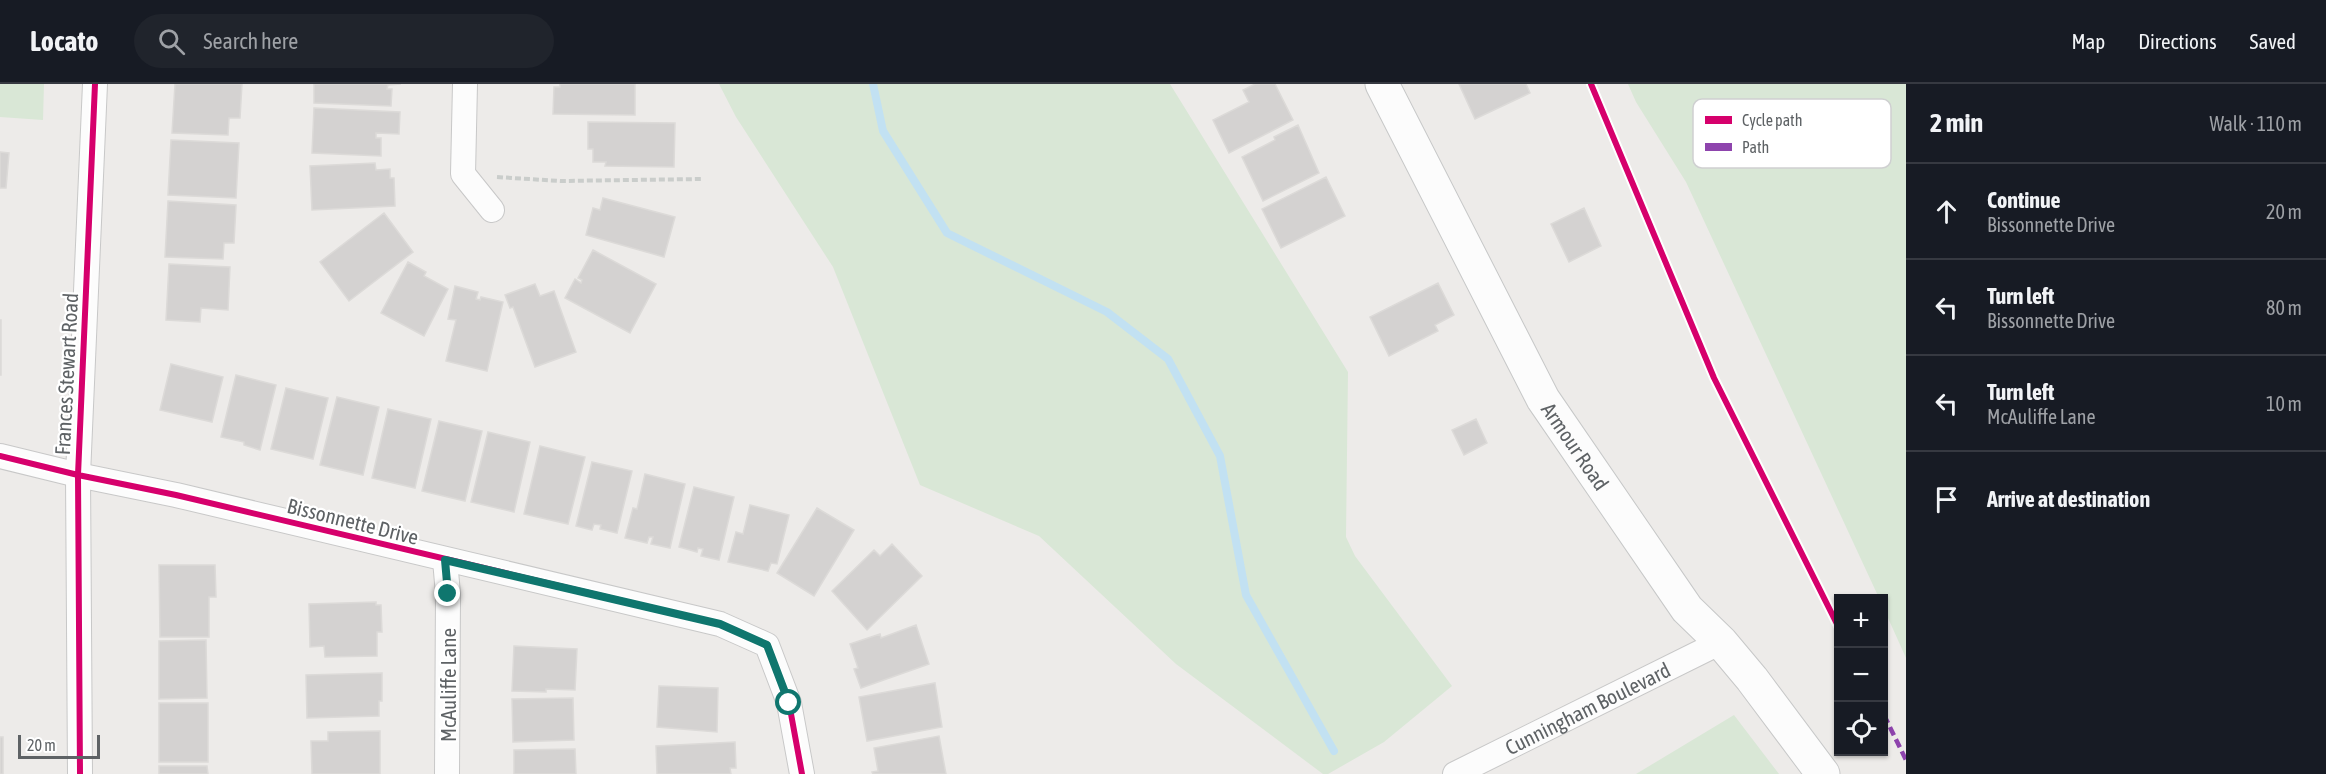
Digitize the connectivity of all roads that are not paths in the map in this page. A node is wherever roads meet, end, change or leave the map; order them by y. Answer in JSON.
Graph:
{"nodes":[{"id":1,"x":95,"y":84,"type":"edge"},
{"id":2,"x":465,"y":84,"type":"edge"},
{"id":3,"x":1382,"y":84,"type":"edge"},
{"id":4,"x":492,"y":210,"type":"dead end"},
{"id":5,"x":0,"y":456,"type":"edge"},
{"id":6,"x":78,"y":476,"type":"junction"},
{"id":7,"x":445,"y":560,"type":"junction"},
{"id":8,"x":1722,"y":642,"type":"junction"},
{"id":9,"x":80,"y":774,"type":"edge"},
{"id":10,"x":447,"y":774,"type":"edge"},
{"id":11,"x":802,"y":774,"type":"edge"},
{"id":12,"x":1455,"y":774,"type":"edge"},
{"id":13,"x":1823,"y":774,"type":"edge"}],
"edges":[{"from":1,"to":6,"type":"street","name":"Frances Stewart Road"},
{"from":2,"to":4,"type":"street"},
{"from":3,"to":8,"type":"main road","name":"Armour Road"},
{"from":5,"to":6,"type":"street","name":"Bissonnette Drive"},
{"from":6,"to":7,"type":"street","name":"Bissonnette Drive"},
{"from":6,"to":9,"type":"street","name":"Frances Stewart Road"},
{"from":7,"to":10,"type":"street","name":"McAuliffe Lane"},
{"from":7,"to":11,"type":"street","name":"Bissonnette Drive"},
{"from":8,"to":12,"type":"street","name":"Cunningham Boulevard"},
{"from":8,"to":13,"type":"main road","name":"Armour Road"}]}
